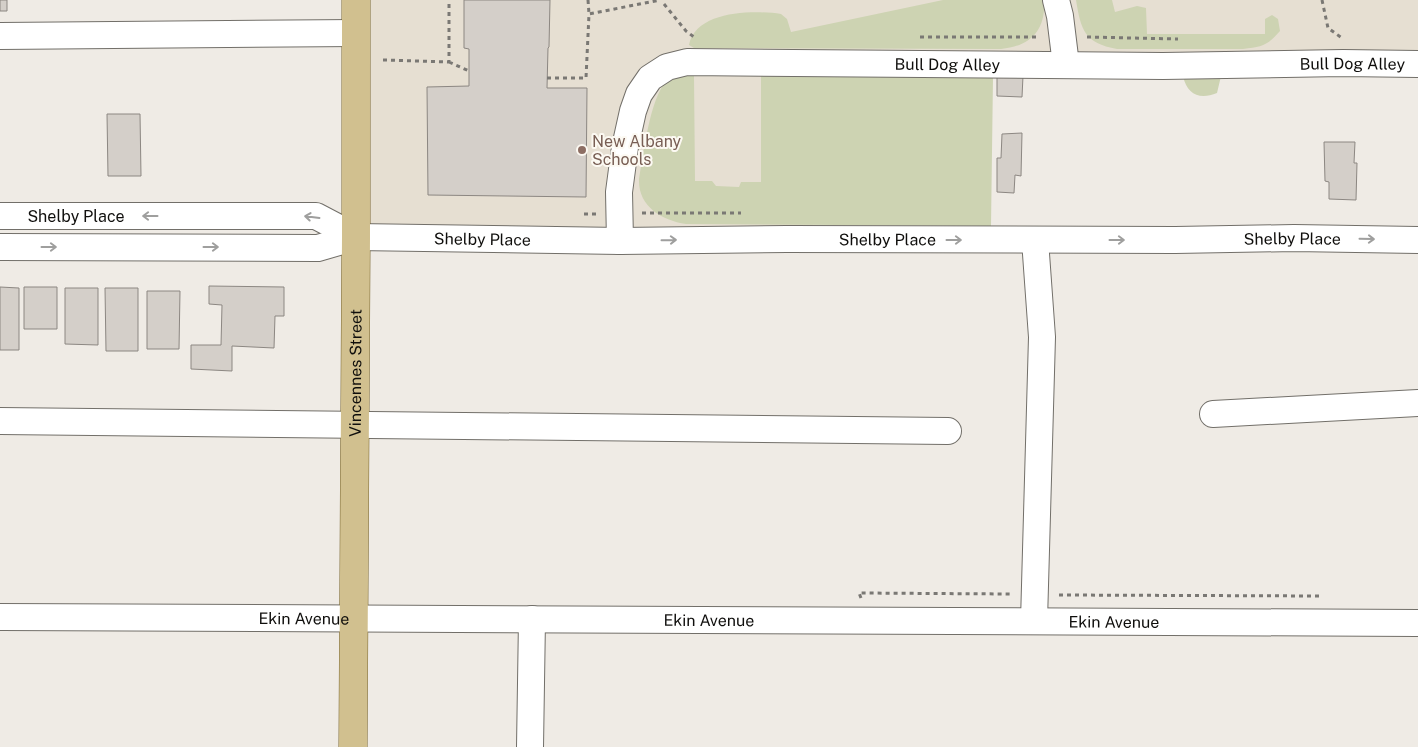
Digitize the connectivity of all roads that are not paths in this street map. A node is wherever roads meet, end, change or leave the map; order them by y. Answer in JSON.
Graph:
{"nodes":[{"id":1,"x":356,"y":0,"type":"edge"},
{"id":2,"x":1056,"y":0,"type":"edge"},
{"id":3,"x":356,"y":32,"type":"junction"},
{"id":4,"x":0,"y":36,"type":"edge"},
{"id":5,"x":1418,"y":64,"type":"edge"},
{"id":6,"x":1066,"y":65,"type":"junction"},
{"id":7,"x":0,"y":216,"type":"edge"},
{"id":8,"x":356,"y":236,"type":"junction"},
{"id":9,"x":1035,"y":240,"type":"junction"},
{"id":10,"x":1418,"y":240,"type":"edge"},
{"id":11,"x":620,"y":241,"type":"junction"},
{"id":12,"x":0,"y":247,"type":"edge"},
{"id":13,"x":1418,"y":403,"type":"edge"},
{"id":14,"x":1212,"y":414,"type":"dead end"},
{"id":15,"x":0,"y":421,"type":"edge"},
{"id":16,"x":355,"y":424,"type":"junction"},
{"id":17,"x":948,"y":431,"type":"dead end"},
{"id":18,"x":0,"y":617,"type":"edge"},
{"id":19,"x":353,"y":618,"type":"junction"},
{"id":20,"x":532,"y":619,"type":"junction"},
{"id":21,"x":1034,"y":621,"type":"junction"},
{"id":22,"x":1418,"y":624,"type":"edge"},
{"id":23,"x":353,"y":747,"type":"edge"},
{"id":24,"x":530,"y":747,"type":"edge"}],
"edges":[{"from":1,"to":3,"type":"main road","name":"Vincennes Street"},
{"from":2,"to":6,"type":"street"},
{"from":3,"to":4,"type":"street"},
{"from":3,"to":8,"type":"main road","name":"Vincennes Street"},
{"from":5,"to":6,"type":"street","name":"Bull Dog Alley"},
{"from":6,"to":11,"type":"street","name":"Bull Dog Alley"},
{"from":8,"to":7,"type":"street","name":"Shelby Place","one_way":true},
{"from":8,"to":11,"type":"street","name":"Shelby Place"},
{"from":12,"to":8,"type":"street","name":"Shelby Place","one_way":true},
{"from":8,"to":16,"type":"main road","name":"Vincennes Street"},
{"from":9,"to":10,"type":"street","name":"Shelby Place","one_way":true},
{"from":11,"to":9,"type":"street","name":"Shelby Place","one_way":true},
{"from":9,"to":21,"type":"street"},
{"from":13,"to":14,"type":"street"},
{"from":15,"to":16,"type":"street"},
{"from":16,"to":17,"type":"street"},
{"from":16,"to":19,"type":"main road","name":"Vincennes Street"},
{"from":18,"to":19,"type":"street","name":"Ekin Avenue"},
{"from":19,"to":20,"type":"street","name":"Ekin Avenue"},
{"from":19,"to":23,"type":"main road","name":"Vincennes Street"},
{"from":20,"to":21,"type":"street","name":"Ekin Avenue"},
{"from":20,"to":24,"type":"street"},
{"from":21,"to":22,"type":"street","name":"Ekin Avenue"}]}
